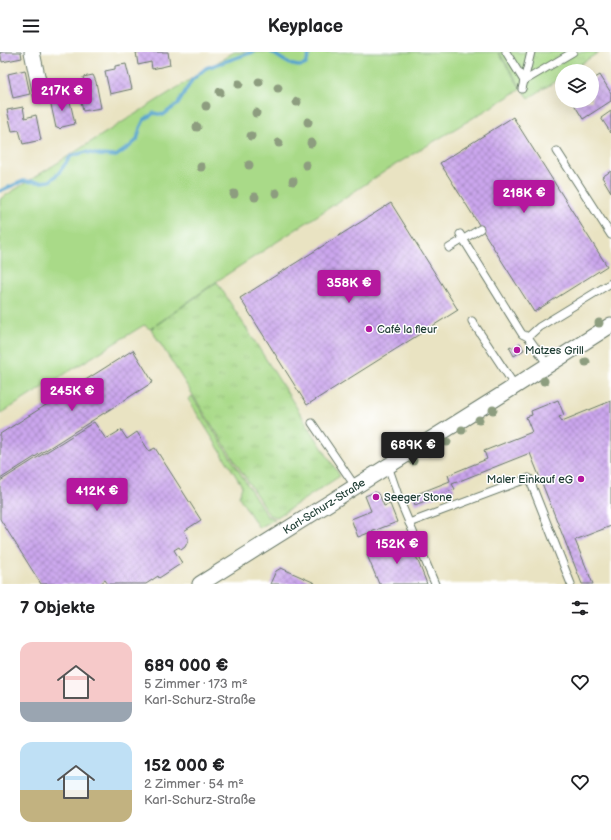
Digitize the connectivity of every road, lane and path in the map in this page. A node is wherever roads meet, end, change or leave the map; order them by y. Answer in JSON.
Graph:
{"nodes":[{"id":1,"x":32,"y":52,"type":"edge"},
{"id":2,"x":506,"y":52,"type":"edge"},
{"id":3,"x":531,"y":52,"type":"edge"},
{"id":4,"x":573,"y":52,"type":"edge"},
{"id":5,"x":524,"y":82,"type":"junction"},
{"id":6,"x":522,"y":89,"type":"dead end"},
{"id":7,"x":41,"y":95,"type":"dead end"},
{"id":8,"x":557,"y":151,"type":"dead end"},
{"id":9,"x":480,"y":229,"type":"dead end"},
{"id":10,"x":611,"y":235,"type":"edge"},
{"id":11,"x":462,"y":236,"type":"junction"},
{"id":12,"x":450,"y":248,"type":"dead end"},
{"id":13,"x":611,"y":283,"type":"edge"},
{"id":14,"x":472,"y":322,"type":"dead end"},
{"id":15,"x":611,"y":325,"type":"edge"},
{"id":16,"x":528,"y":337,"type":"junction"},
{"id":17,"x":548,"y":365,"type":"junction"},
{"id":18,"x":515,"y":386,"type":"junction"},
{"id":19,"x":312,"y":423,"type":"dead end"},
{"id":20,"x":388,"y":466,"type":"junction"},
{"id":21,"x":355,"y":486,"type":"junction"},
{"id":22,"x":409,"y":523,"type":"junction"},
{"id":23,"x":200,"y":584,"type":"edge"},
{"id":24,"x":435,"y":584,"type":"edge"},
{"id":25,"x":572,"y":584,"type":"edge"}],
"edges":[{"from":1,"to":7,"type":"street"},
{"from":2,"to":5,"type":"lane"},
{"from":3,"to":5,"type":"lane"},
{"from":4,"to":5,"type":"lane"},
{"from":5,"to":6,"type":"lane"},
{"from":8,"to":10,"type":"lane"},
{"from":9,"to":11,"type":"lane"},
{"from":11,"to":12,"type":"lane"},
{"from":11,"to":16,"type":"lane"},
{"from":13,"to":16,"type":"lane"},
{"from":14,"to":18,"type":"lane"},
{"from":15,"to":17,"type":"street","name":"Karl-Schurz-Straße"},
{"from":16,"to":17,"type":"lane"},
{"from":17,"to":18,"type":"street","name":"Karl-Schurz-Straße"},
{"from":18,"to":20,"type":"street","name":"Karl-Schurz-Straße"},
{"from":19,"to":21,"type":"lane"},
{"from":20,"to":21,"type":"street","name":"Karl-Schurz-Straße"},
{"from":20,"to":22,"type":"lane"},
{"from":21,"to":23,"type":"street","name":"Karl-Schurz-Straße"},
{"from":22,"to":24,"type":"lane"},
{"from":22,"to":25,"type":"lane"}]}
